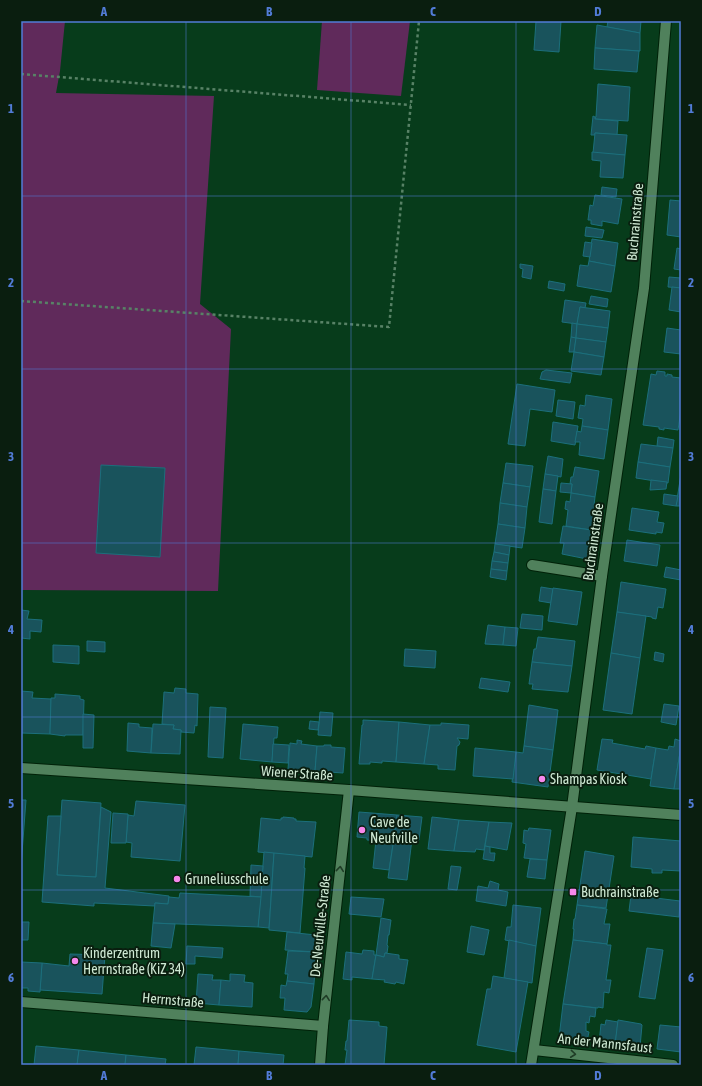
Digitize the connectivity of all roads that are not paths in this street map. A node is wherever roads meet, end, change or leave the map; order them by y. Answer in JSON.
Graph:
{"nodes":[{"id":1,"x":666,"y":21,"type":"edge"},
{"id":2,"x":532,"y":565,"type":"dead end"},
{"id":3,"x":602,"y":576,"type":"junction"},
{"id":4,"x":21,"y":768,"type":"edge"},
{"id":5,"x":349,"y":790,"type":"junction"},
{"id":6,"x":572,"y":807,"type":"junction"},
{"id":7,"x":681,"y":815,"type":"edge"},
{"id":8,"x":21,"y":1002,"type":"edge"},
{"id":9,"x":323,"y":1026,"type":"junction"},
{"id":10,"x":534,"y":1050,"type":"junction"},
{"id":11,"x":320,"y":1065,"type":"edge"},
{"id":12,"x":532,"y":1065,"type":"edge"},
{"id":13,"x":673,"y":1065,"type":"edge"}],
"edges":[{"from":1,"to":3,"type":"street","name":"Buchrainstraße"},
{"from":2,"to":3,"type":"street"},
{"from":3,"to":6,"type":"street","name":"Buchrainstraße"},
{"from":4,"to":5,"type":"street","name":"Wiener Straße"},
{"from":5,"to":6,"type":"street","name":"Wiener Straße"},
{"from":9,"to":5,"type":"street","name":"De-Neufville-Straße","one_way":true},
{"from":6,"to":7,"type":"street","name":"Wiener Straße"},
{"from":6,"to":10,"type":"street","name":"Buchrainstraße"},
{"from":8,"to":9,"type":"street","name":"Herrnstraße"},
{"from":9,"to":11,"type":"street","name":"De-Neufville-Straße"},
{"from":10,"to":12,"type":"street","name":"Buchrainstraße"},
{"from":10,"to":13,"type":"street","name":"An der Mannsfaust","one_way":true}]}
